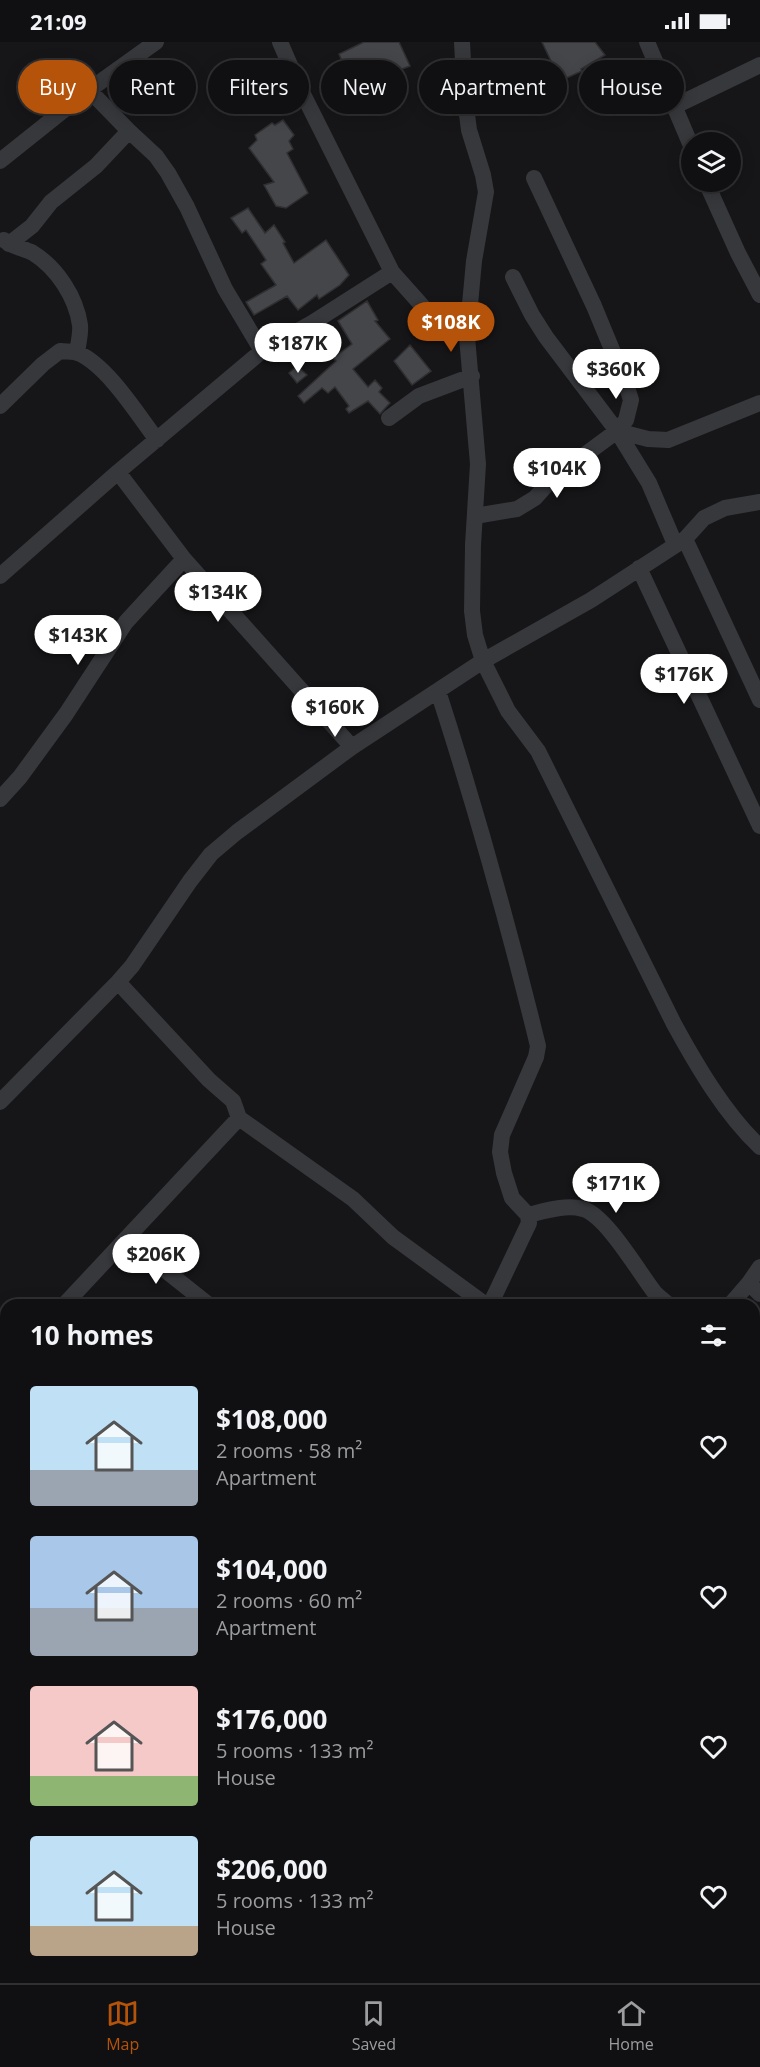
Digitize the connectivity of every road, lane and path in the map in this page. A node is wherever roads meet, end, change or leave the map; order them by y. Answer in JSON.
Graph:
{"nodes":[{"id":1,"x":156,"y":42,"type":"edge"},
{"id":2,"x":280,"y":42,"type":"edge"},
{"id":3,"x":462,"y":42,"type":"edge"},
{"id":4,"x":647,"y":42,"type":"edge"},
{"id":5,"x":654,"y":60,"type":"edge"},
{"id":6,"x":760,"y":65,"type":"edge"},
{"id":7,"x":97,"y":84,"type":"edge"},
{"id":8,"x":97,"y":98,"type":"edge"},
{"id":9,"x":684,"y":102,"type":"edge"},
{"id":10,"x":59,"y":114,"type":"edge"},
{"id":11,"x":676,"y":114,"type":"edge"},
{"id":12,"x":129,"y":132,"type":"junction"},
{"id":13,"x":685,"y":132,"type":"edge"},
{"id":14,"x":0,"y":161,"type":"edge"},
{"id":15,"x":534,"y":178,"type":"dead end"},
{"id":16,"x":711,"y":192,"type":"edge"},
{"id":17,"x":4,"y":240,"type":"edge"},
{"id":18,"x":392,"y":272,"type":"junction"},
{"id":19,"x":513,"y":277,"type":"dead end"},
{"id":20,"x":760,"y":295,"type":"edge"},
{"id":21,"x":467,"y":337,"type":"junction"},
{"id":22,"x":262,"y":351,"type":"junction"},
{"id":23,"x":77,"y":353,"type":"junction"},
{"id":24,"x":472,"y":376,"type":"junction"},
{"id":25,"x":760,"y":403,"type":"edge"},
{"id":26,"x":0,"y":406,"type":"edge"},
{"id":27,"x":389,"y":418,"type":"dead end"},
{"id":28,"x":617,"y":430,"type":"junction"},
{"id":29,"x":157,"y":440,"type":"junction"},
{"id":30,"x":118,"y":472,"type":"junction"},
{"id":31,"x":760,"y":502,"type":"edge"},
{"id":32,"x":475,"y":516,"type":"junction"},
{"id":33,"x":680,"y":541,"type":"junction"},
{"id":34,"x":184,"y":559,"type":"junction"},
{"id":35,"x":639,"y":568,"type":"junction"},
{"id":36,"x":0,"y":576,"type":"edge"},
{"id":37,"x":483,"y":661,"type":"junction"},
{"id":38,"x":438,"y":691,"type":"junction"},
{"id":39,"x":760,"y":700,"type":"edge"},
{"id":40,"x":352,"y":747,"type":"junction"},
{"id":41,"x":0,"y":800,"type":"edge"},
{"id":42,"x":760,"y":826,"type":"edge"},
{"id":43,"x":118,"y":982,"type":"junction"},
{"id":44,"x":0,"y":1102,"type":"edge"},
{"id":45,"x":239,"y":1118,"type":"junction"},
{"id":46,"x":760,"y":1147,"type":"edge"},
{"id":47,"x":528,"y":1215,"type":"junction"},
{"id":48,"x":126,"y":1239,"type":"junction"},
{"id":49,"x":760,"y":1267,"type":"edge"},
{"id":50,"x":755,"y":1288,"type":"edge"},
{"id":51,"x":70,"y":1299,"type":"edge"},
{"id":52,"x":201,"y":1299,"type":"edge"},
{"id":53,"x":480,"y":1299,"type":"edge"},
{"id":54,"x":491,"y":1299,"type":"edge"},
{"id":55,"x":662,"y":1299,"type":"edge"},
{"id":56,"x":739,"y":1299,"type":"edge"}],
"edges":[{"from":1,"to":7,"type":"street"},
{"from":2,"to":18,"type":"street"},
{"from":3,"to":21,"type":"street"},
{"from":4,"to":5,"type":"street"},
{"from":6,"to":9,"type":"street"},
{"from":8,"to":12,"type":"street"},
{"from":10,"to":14,"type":"street"},
{"from":11,"to":13,"type":"street"},
{"from":12,"to":17,"type":"street"},
{"from":12,"to":22,"type":"street"},
{"from":15,"to":28,"type":"street"},
{"from":16,"to":20,"type":"street"},
{"from":17,"to":23,"type":"street"},
{"from":18,"to":21,"type":"street"},
{"from":18,"to":22,"type":"street"},
{"from":19,"to":28,"type":"street"},
{"from":21,"to":24,"type":"street"},
{"from":22,"to":29,"type":"street"},
{"from":23,"to":26,"type":"street"},
{"from":23,"to":29,"type":"street"},
{"from":24,"to":27,"type":"street"},
{"from":24,"to":32,"type":"street"},
{"from":25,"to":28,"type":"street"},
{"from":28,"to":32,"type":"street"},
{"from":28,"to":33,"type":"street"},
{"from":29,"to":30,"type":"street"},
{"from":30,"to":34,"type":"street"},
{"from":30,"to":36,"type":"street"},
{"from":31,"to":33,"type":"street"},
{"from":32,"to":37,"type":"street"},
{"from":33,"to":35,"type":"street"},
{"from":33,"to":39,"type":"street"},
{"from":34,"to":40,"type":"street"},
{"from":34,"to":41,"type":"street"},
{"from":35,"to":37,"type":"street"},
{"from":35,"to":42,"type":"street"},
{"from":37,"to":38,"type":"street"},
{"from":37,"to":46,"type":"street"},
{"from":38,"to":40,"type":"street"},
{"from":38,"to":47,"type":"street"},
{"from":40,"to":43,"type":"street"},
{"from":43,"to":44,"type":"street"},
{"from":43,"to":45,"type":"street"},
{"from":45,"to":48,"type":"street"},
{"from":45,"to":53,"type":"street"},
{"from":47,"to":54,"type":"street"},
{"from":47,"to":55,"type":"street"},
{"from":48,"to":51,"type":"street"},
{"from":48,"to":52,"type":"street"},
{"from":49,"to":50,"type":"street"},
{"from":50,"to":56,"type":"street"}]}
